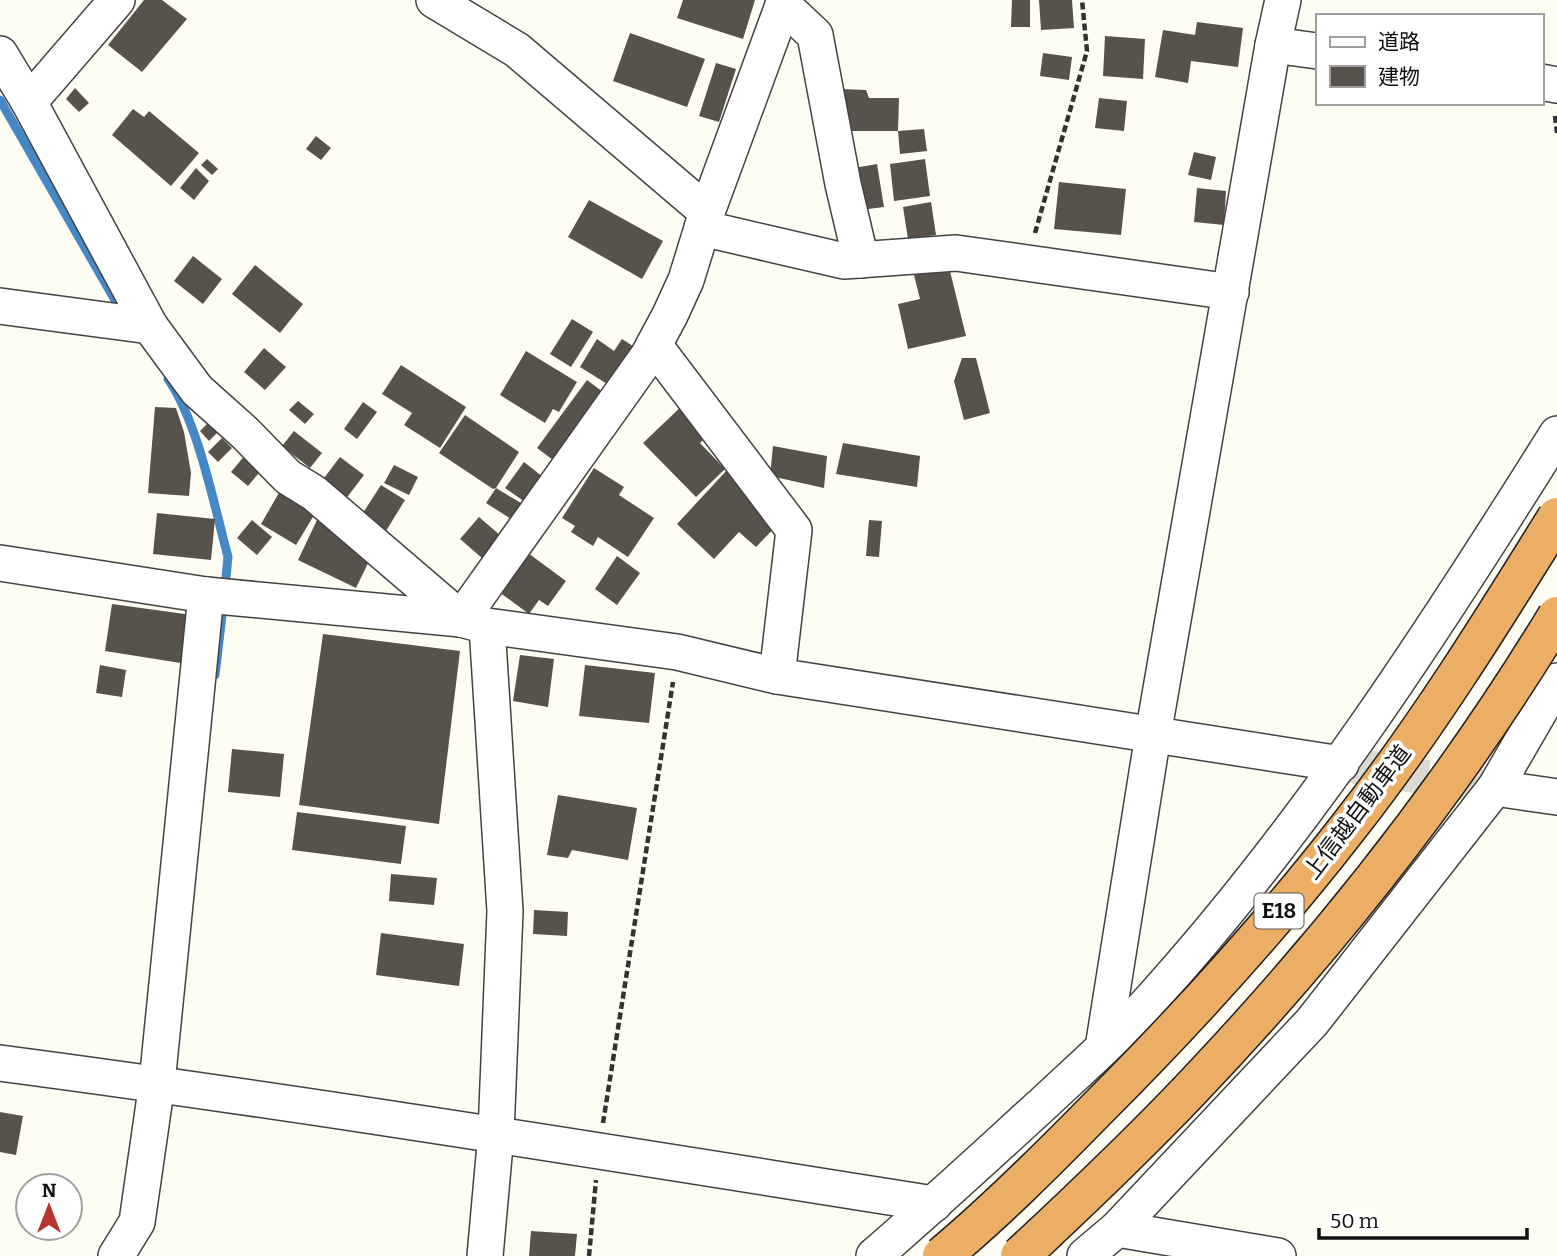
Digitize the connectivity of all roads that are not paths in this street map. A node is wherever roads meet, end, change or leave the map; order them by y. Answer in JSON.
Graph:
{"nodes":[{"id":1,"x":117,"y":0,"type":"edge"},
{"id":2,"x":434,"y":0,"type":"edge"},
{"id":3,"x":1283,"y":0,"type":"edge"},
{"id":4,"x":784,"y":2,"type":"edge"},
{"id":5,"x":1273,"y":45,"type":"junction"},
{"id":6,"x":1316,"y":51,"type":"edge"},
{"id":7,"x":10,"y":81,"type":"edge"},
{"id":8,"x":704,"y":220,"type":"junction"},
{"id":9,"x":861,"y":260,"type":"junction"},
{"id":10,"x":1231,"y":292,"type":"junction"},
{"id":11,"x":0,"y":306,"type":"edge"},
{"id":12,"x":150,"y":326,"type":"junction"},
{"id":13,"x":654,"y":345,"type":"junction"},
{"id":14,"x":1557,"y":435,"type":"edge"},
{"id":15,"x":1557,"y":517,"type":"edge"},
{"id":16,"x":0,"y":563,"type":"edge"},
{"id":17,"x":206,"y":595,"type":"junction"},
{"id":18,"x":1557,"y":616,"type":"edge"},
{"id":19,"x":474,"y":622,"type":"junction"},
{"id":20,"x":777,"y":676,"type":"junction"},
{"id":21,"x":1557,"y":681,"type":"edge"},
{"id":22,"x":1153,"y":734,"type":"junction"},
{"id":23,"x":1341,"y":764,"type":"junction"},
{"id":24,"x":1495,"y":788,"type":"junction"},
{"id":25,"x":1557,"y":797,"type":"edge"},
{"id":26,"x":1103,"y":1048,"type":"junction"},
{"id":27,"x":0,"y":1063,"type":"edge"},
{"id":28,"x":157,"y":1083,"type":"junction"},
{"id":29,"x":496,"y":1134,"type":"junction"},
{"id":30,"x":934,"y":1204,"type":"junction"},
{"id":31,"x":1117,"y":1229,"type":"junction"},
{"id":32,"x":116,"y":1256,"type":"edge"},
{"id":33,"x":485,"y":1256,"type":"edge"},
{"id":34,"x":874,"y":1256,"type":"edge"},
{"id":35,"x":942,"y":1256,"type":"edge"},
{"id":36,"x":1020,"y":1256,"type":"edge"},
{"id":37,"x":1085,"y":1256,"type":"edge"},
{"id":38,"x":1278,"y":1256,"type":"edge"}],
"edges":[{"from":1,"to":7,"type":"street"},
{"from":2,"to":8,"type":"street"},
{"from":3,"to":5,"type":"street"},
{"from":4,"to":8,"type":"street"},
{"from":4,"to":9,"type":"street"},
{"from":5,"to":6,"type":"street"},
{"from":5,"to":10,"type":"street"},
{"from":7,"to":12,"type":"street"},
{"from":8,"to":9,"type":"street"},
{"from":8,"to":13,"type":"street"},
{"from":9,"to":10,"type":"street"},
{"from":10,"to":22,"type":"street"},
{"from":11,"to":12,"type":"street"},
{"from":12,"to":19,"type":"street"},
{"from":13,"to":19,"type":"street"},
{"from":13,"to":20,"type":"street"},
{"from":14,"to":23,"type":"street"},
{"from":15,"to":35,"type":"highway","name":"上信越自動車道","number":"E18","bridge":true},
{"from":16,"to":17,"type":"street"},
{"from":17,"to":19,"type":"street"},
{"from":17,"to":28,"type":"street"},
{"from":18,"to":36,"type":"highway","number":"E18","bridge":true},
{"from":19,"to":20,"type":"street"},
{"from":19,"to":29,"type":"street"},
{"from":20,"to":22,"type":"street"},
{"from":21,"to":24,"type":"street"},
{"from":22,"to":23,"type":"street"},
{"from":22,"to":26,"type":"street"},
{"from":23,"to":26,"type":"street"},
{"from":24,"to":25,"type":"street"},
{"from":24,"to":31,"type":"street"},
{"from":26,"to":30,"type":"street"},
{"from":27,"to":28,"type":"street"},
{"from":28,"to":29,"type":"street"},
{"from":28,"to":32,"type":"street"},
{"from":29,"to":30,"type":"street"},
{"from":29,"to":33,"type":"street"},
{"from":30,"to":34,"type":"street"},
{"from":31,"to":37,"type":"street"},
{"from":31,"to":38,"type":"street"}]}
